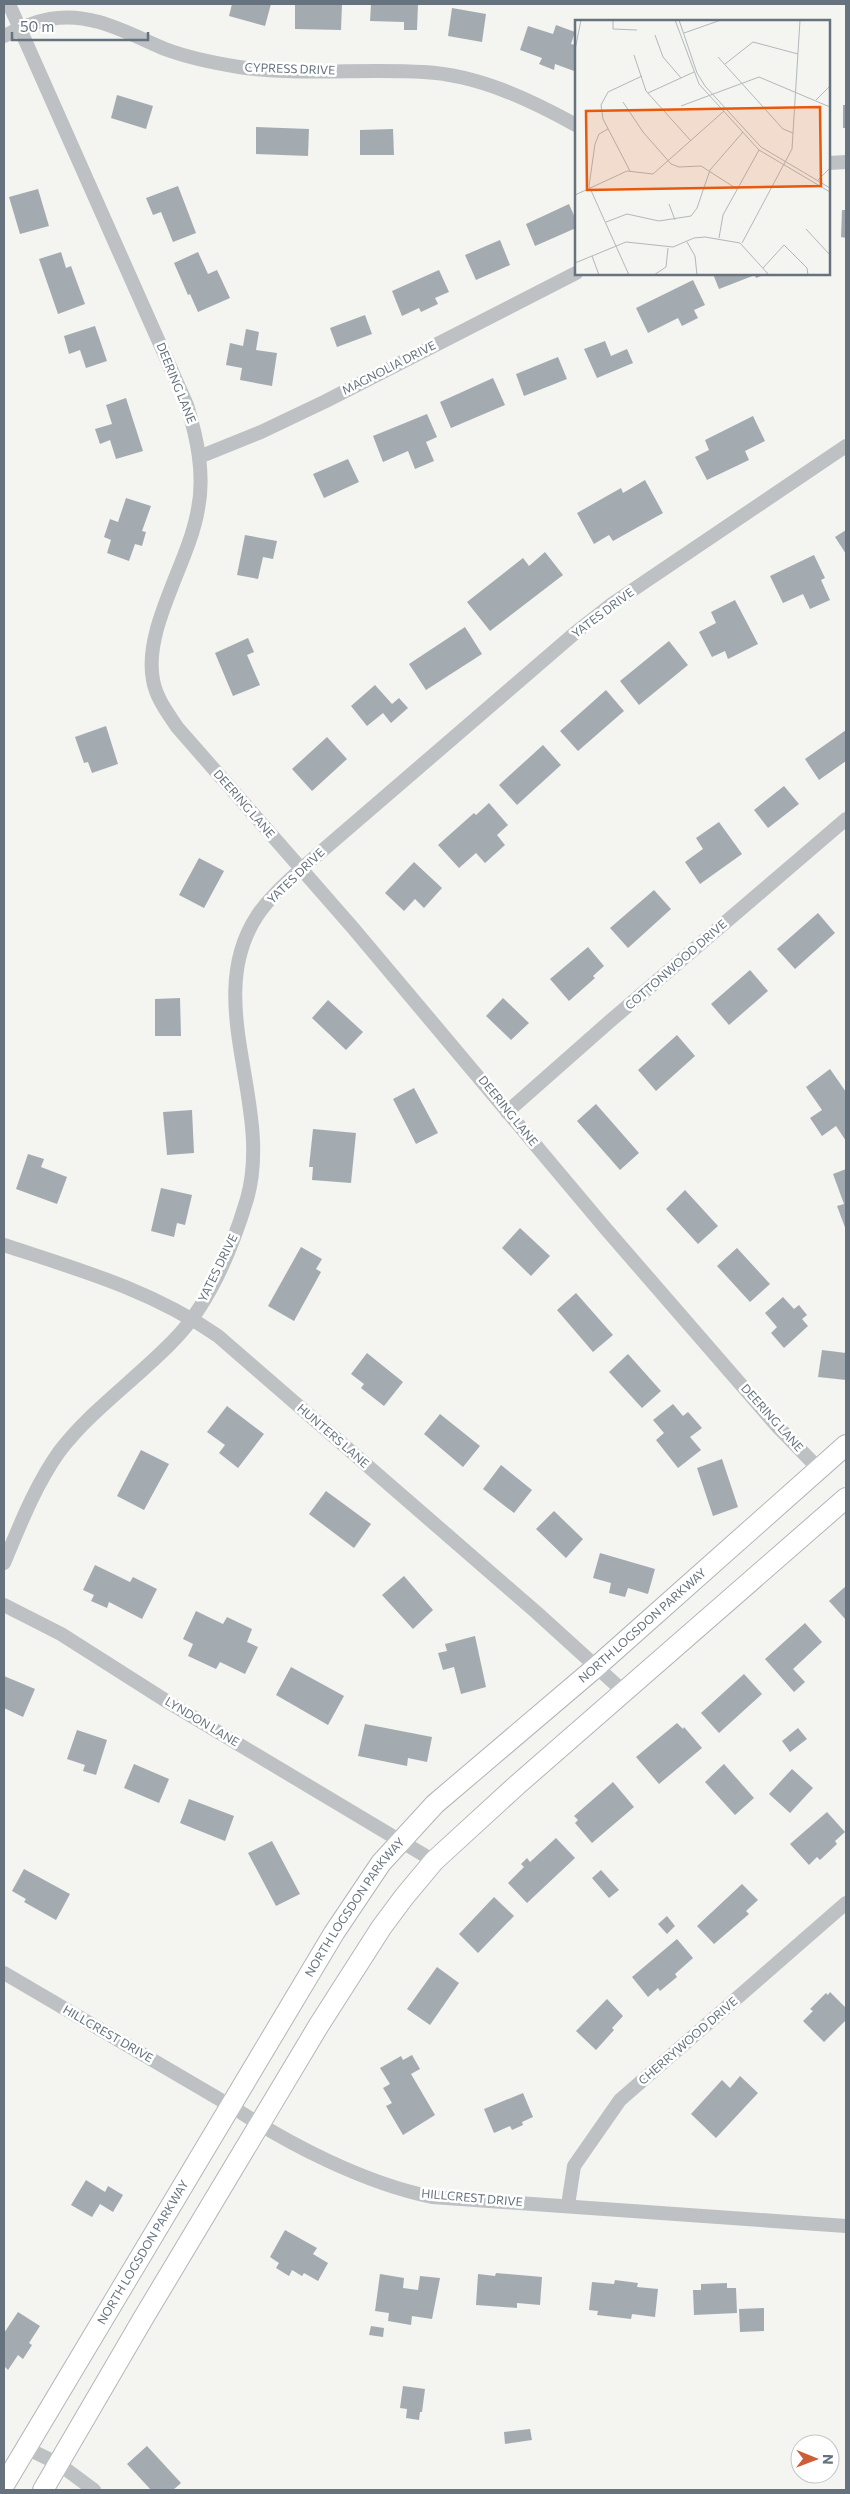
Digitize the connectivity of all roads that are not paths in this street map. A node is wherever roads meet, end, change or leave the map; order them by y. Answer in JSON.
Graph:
{"nodes":[{"id":1,"x":9,"y":4,"type":"edge"},
{"id":2,"x":20,"y":29,"type":"junction"},
{"id":3,"x":4,"y":36,"type":"edge"},
{"id":4,"x":575,"y":124,"type":"edge"},
{"id":5,"x":846,"y":162,"type":"edge"},
{"id":6,"x":830,"y":163,"type":"edge"},
{"id":7,"x":575,"y":274,"type":"edge"},
{"id":8,"x":846,"y":446,"type":"edge"},
{"id":9,"x":199,"y":457,"type":"junction"},
{"id":10,"x":846,"y":819,"type":"edge"},
{"id":11,"x":301,"y":870,"type":"junction"},
{"id":12,"x":507,"y":1112,"type":"junction"},
{"id":13,"x":4,"y":1245,"type":"edge"},
{"id":14,"x":192,"y":1318,"type":"junction"},
{"id":15,"x":846,"y":1445,"type":"edge"},
{"id":16,"x":819,"y":1469,"type":"junction"},
{"id":17,"x":846,"y":1498,"type":"edge"},
{"id":18,"x":4,"y":1563,"type":"edge"},
{"id":19,"x":4,"y":1605,"type":"edge"},
{"id":20,"x":595,"y":1668,"type":"junction"},
{"id":21,"x":623,"y":1691,"type":"junction"},
{"id":22,"x":400,"y":1840,"type":"junction"},
{"id":23,"x":434,"y":1861,"type":"junction"},
{"id":24,"x":846,"y":1903,"type":"edge"},
{"id":25,"x":4,"y":1973,"type":"edge"},
{"id":26,"x":231,"y":2106,"type":"junction"},
{"id":27,"x":260,"y":2126,"type":"junction"},
{"id":28,"x":568,"y":2205,"type":"junction"},
{"id":29,"x":846,"y":2226,"type":"edge"},
{"id":30,"x":26,"y":2448,"type":"junction"},
{"id":31,"x":59,"y":2464,"type":"junction"},
{"id":32,"x":4,"y":2485,"type":"edge"},
{"id":33,"x":43,"y":2490,"type":"edge"},
{"id":34,"x":94,"y":2490,"type":"edge"}],
"edges":[{"from":1,"to":2,"type":"street","name":"DEERING LANE"},
{"from":2,"to":3,"type":"street","name":"CYPRESS DRIVE"},
{"from":2,"to":4,"type":"street","name":"CYPRESS DRIVE"},
{"from":2,"to":9,"type":"street","name":"DEERING LANE"},
{"from":5,"to":6,"type":"street"},
{"from":7,"to":9,"type":"street","name":"MAGNOLIA DRIVE"},
{"from":8,"to":11,"type":"street","name":"YATES DRIVE"},
{"from":9,"to":11,"type":"street","name":"DEERING LANE"},
{"from":10,"to":12,"type":"street","name":"COTTONWOOD DRIVE"},
{"from":11,"to":12,"type":"street","name":"DEERING LANE"},
{"from":11,"to":14,"type":"street","name":"YATES DRIVE"},
{"from":12,"to":16,"type":"street","name":"DEERING LANE"},
{"from":13,"to":14,"type":"street","name":"HUNTERS LANE"},
{"from":14,"to":18,"type":"street","name":"YATES DRIVE"},
{"from":14,"to":20,"type":"street","name":"HUNTERS LANE"},
{"from":15,"to":16,"type":"main road","name":"NORTH LOGSDON PARKWAY"},
{"from":16,"to":20,"type":"main road","name":"NORTH LOGSDON PARKWAY"},
{"from":17,"to":21,"type":"main road"},
{"from":19,"to":22,"type":"street","name":"LYNDON LANE"},
{"from":20,"to":21,"type":"street","name":"HUNTERS LANE"},
{"from":20,"to":22,"type":"main road","name":"NORTH LOGSDON PARKWAY"},
{"from":21,"to":23,"type":"main road"},
{"from":22,"to":23,"type":"street","name":"LYNDON LANE"},
{"from":22,"to":26,"type":"main road","name":"NORTH LOGSDON PARKWAY"},
{"from":23,"to":27,"type":"main road"},
{"from":24,"to":28,"type":"street","name":"CHERRYWOOD DRIVE"},
{"from":25,"to":26,"type":"street","name":"HILLCREST DRIVE"},
{"from":26,"to":27,"type":"street","name":"HILLCREST DRIVE"},
{"from":26,"to":30,"type":"main road","name":"NORTH LOGSDON PARKWAY"},
{"from":27,"to":28,"type":"street","name":"HILLCREST DRIVE"},
{"from":27,"to":31,"type":"main road"},
{"from":28,"to":29,"type":"street","name":"HILLCREST DRIVE"},
{"from":30,"to":31,"type":"street"},
{"from":30,"to":32,"type":"main road","name":"NORTH LOGSDON PARKWAY"},
{"from":31,"to":33,"type":"main road"},
{"from":31,"to":34,"type":"street"}]}
